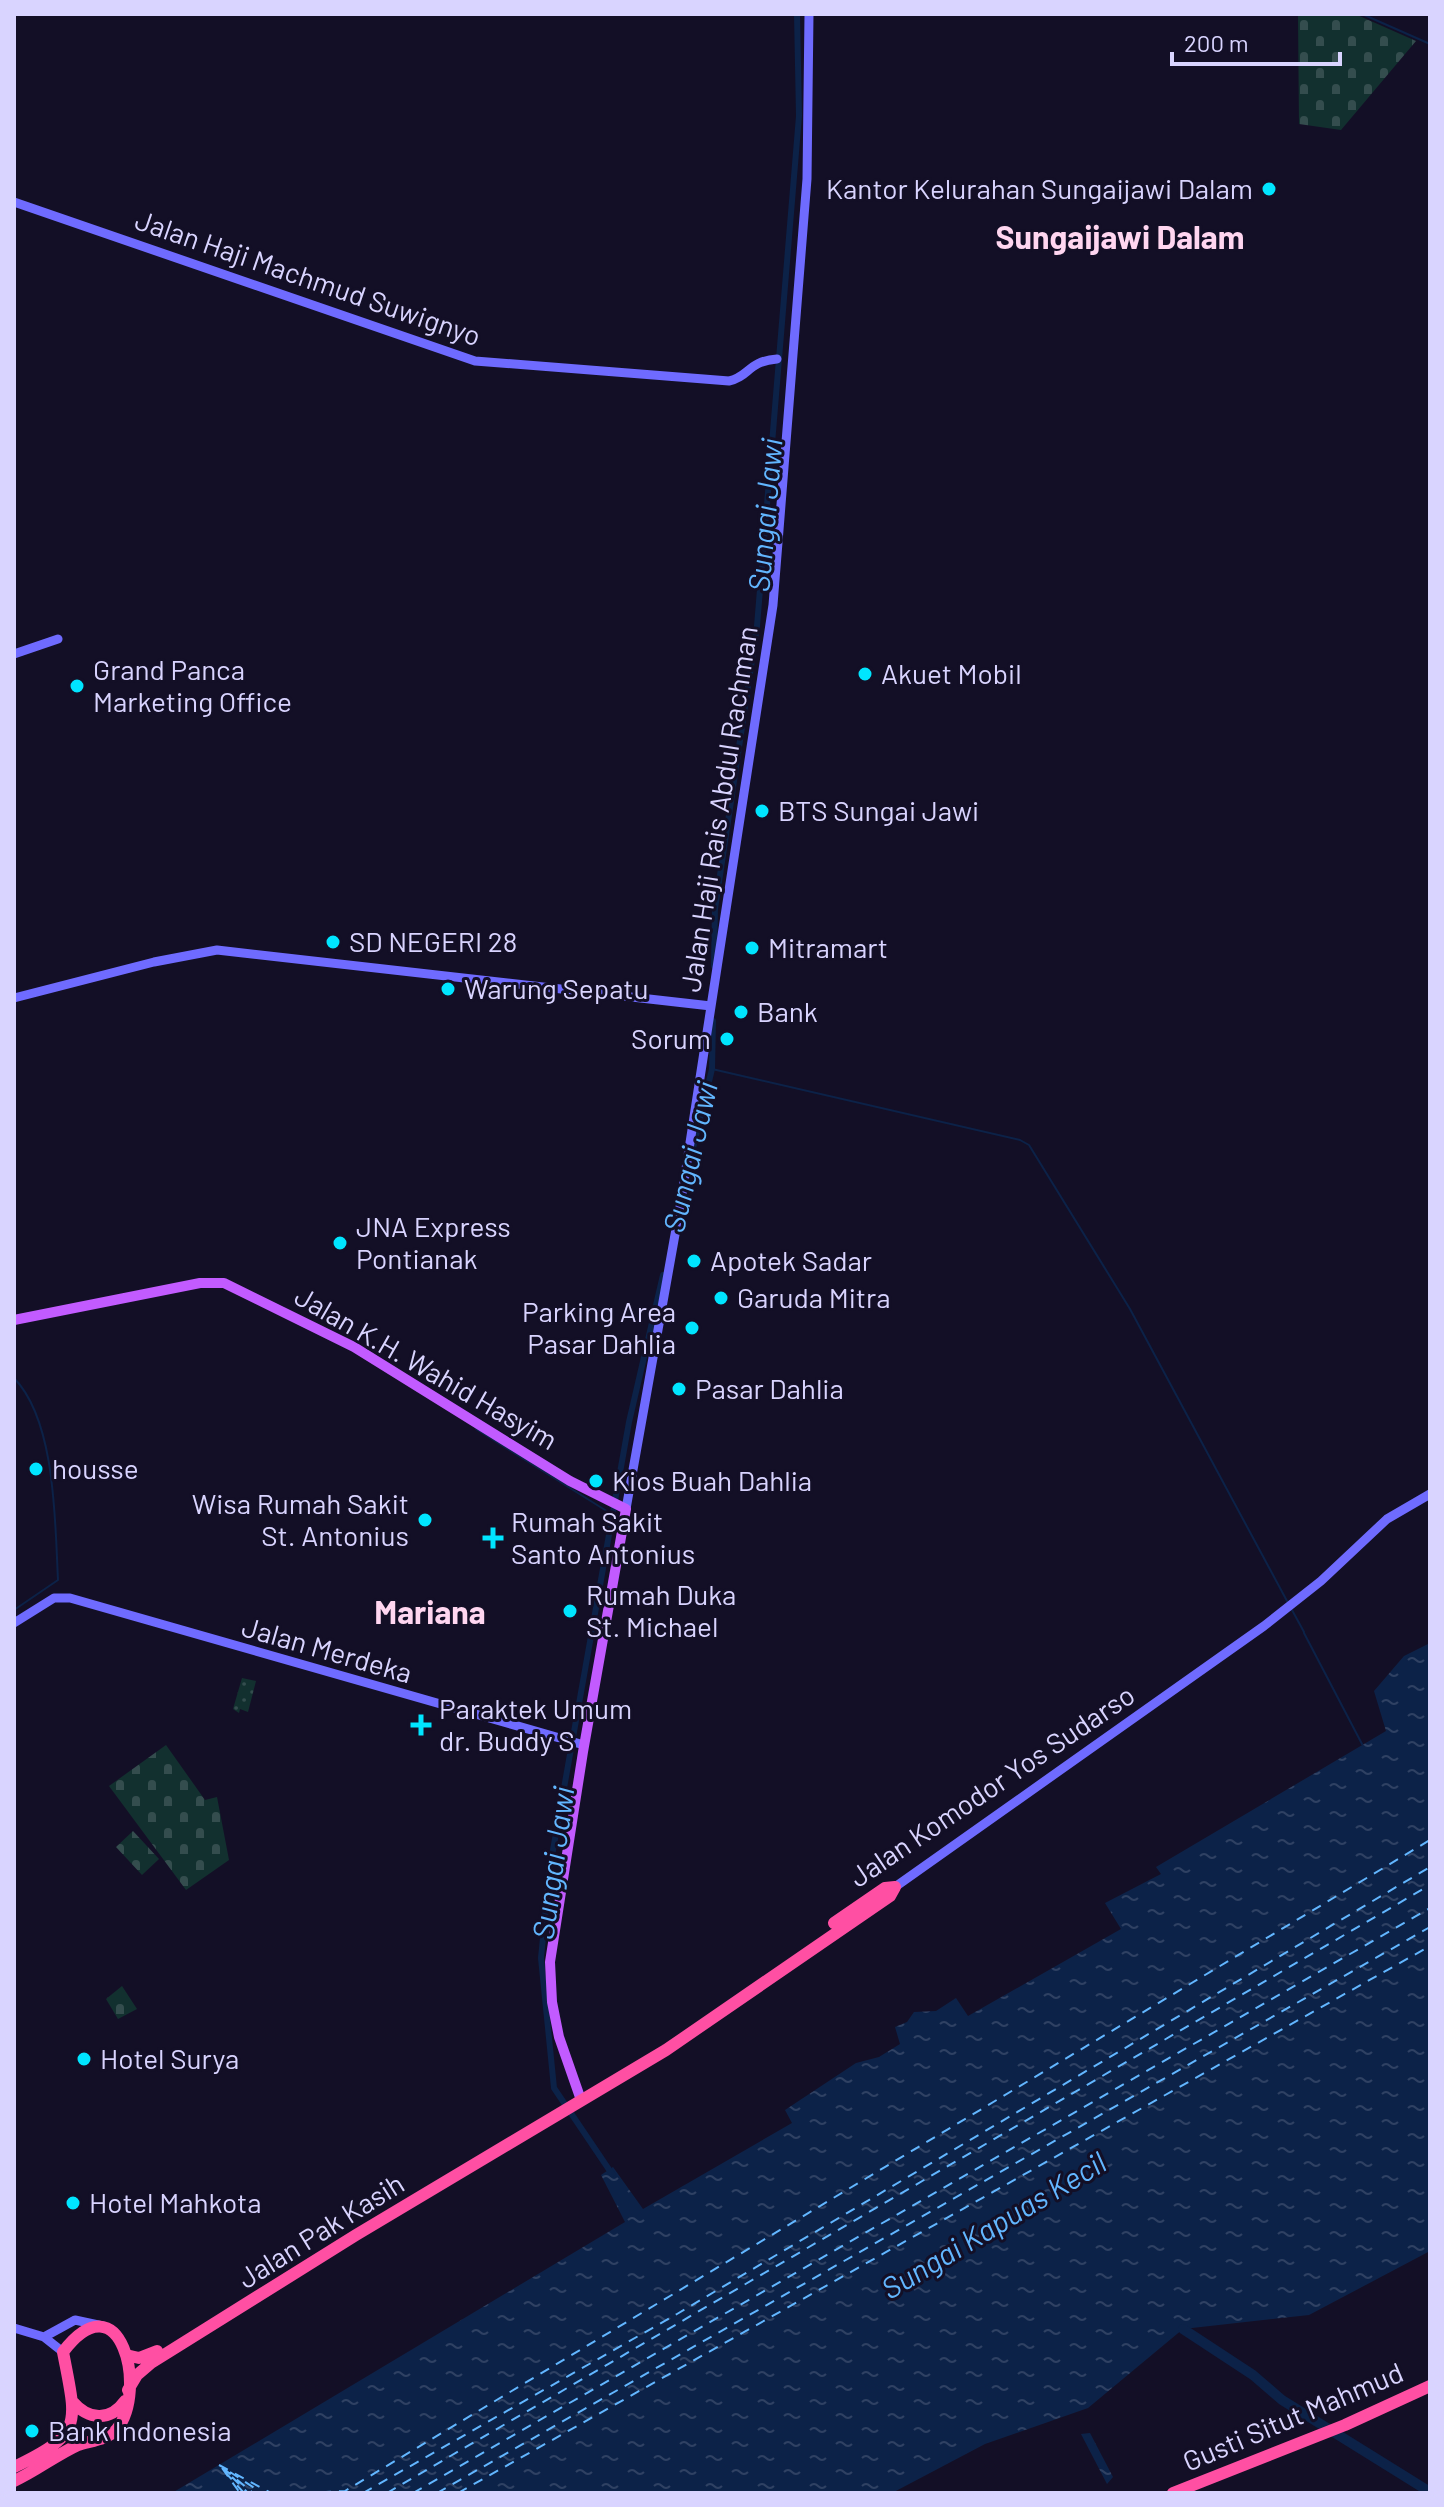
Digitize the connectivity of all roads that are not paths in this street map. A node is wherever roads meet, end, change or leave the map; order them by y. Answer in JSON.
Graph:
{"nodes":[{"id":1,"x":809,"y":14,"type":"edge"},
{"id":2,"x":14,"y":202,"type":"edge"},
{"id":3,"x":777,"y":359,"type":"dead end"},
{"id":4,"x":58,"y":639,"type":"dead end"},
{"id":5,"x":14,"y":654,"type":"edge"},
{"id":6,"x":14,"y":998,"type":"edge"},
{"id":7,"x":709,"y":1006,"type":"junction"},
{"id":8,"x":14,"y":1320,"type":"edge"},
{"id":9,"x":1430,"y":1494,"type":"edge"},
{"id":10,"x":624,"y":1509,"type":"junction"},
{"id":11,"x":14,"y":1623,"type":"edge"},
{"id":12,"x":581,"y":1744,"type":"junction"},
{"id":13,"x":895,"y":1887,"type":"junction"},
{"id":14,"x":576,"y":2101,"type":"junction"},
{"id":15,"x":480,"y":2156,"type":"junction"},
{"id":16,"x":103,"y":2326,"type":"junction"},
{"id":17,"x":14,"y":2328,"type":"edge"},
{"id":18,"x":44,"y":2337,"type":"junction"},
{"id":19,"x":63,"y":2352,"type":"junction"},
{"id":20,"x":126,"y":2355,"type":"junction"},
{"id":21,"x":1430,"y":2386,"type":"edge"},
{"id":22,"x":128,"y":2394,"type":"junction"},
{"id":23,"x":72,"y":2401,"type":"junction"},
{"id":24,"x":68,"y":2444,"type":"junction"},
{"id":25,"x":14,"y":2467,"type":"edge"},
{"id":26,"x":14,"y":2481,"type":"edge"},
{"id":27,"x":1173,"y":2493,"type":"edge"}],
"edges":[{"from":1,"to":7,"type":"street","name":"Jalan Haji Rais Abdul Rachman"},
{"from":2,"to":3,"type":"street","name":"Jalan Haji Machmud Suwignyo"},
{"from":4,"to":5,"type":"street"},
{"from":6,"to":7,"type":"street"},
{"from":7,"to":10,"type":"street","name":"Jalan Haji Rais Abdul Rachman"},
{"from":8,"to":10,"type":"main road","name":"Jalan K.H. Wahid Hasyim"},
{"from":9,"to":13,"type":"street","name":"Jalan Komodor Yos Sudarso"},
{"from":10,"to":12,"type":"main road"},
{"from":11,"to":12,"type":"street","name":"Jalan Merdeka"},
{"from":12,"to":14,"type":"main road"},
{"from":13,"to":14,"type":"highway","name":"Jalan Komodor Yos Sudarso"},
{"from":13,"to":14,"type":"highway"},
{"from":14,"to":15,"type":"highway","name":"Jalan Pak Kasih"},
{"from":15,"to":20,"type":"highway","name":"Jalan Pak Kasih"},
{"from":15,"to":22,"type":"highway","name":"Jalan Pak Kasih"},
{"from":16,"to":18,"type":"street"},
{"from":16,"to":19,"type":"highway"},
{"from":16,"to":20,"type":"highway"},
{"from":17,"to":18,"type":"street"},
{"from":18,"to":19,"type":"street"},
{"from":19,"to":23,"type":"highway"},
{"from":20,"to":22,"type":"highway"},
{"from":21,"to":27,"type":"highway","name":"Gusti Situt Mahmud"},
{"from":22,"to":23,"type":"highway"},
{"from":22,"to":24,"type":"highway"},
{"from":23,"to":24,"type":"highway"},
{"from":24,"to":25,"type":"highway"},
{"from":24,"to":26,"type":"highway"}]}
